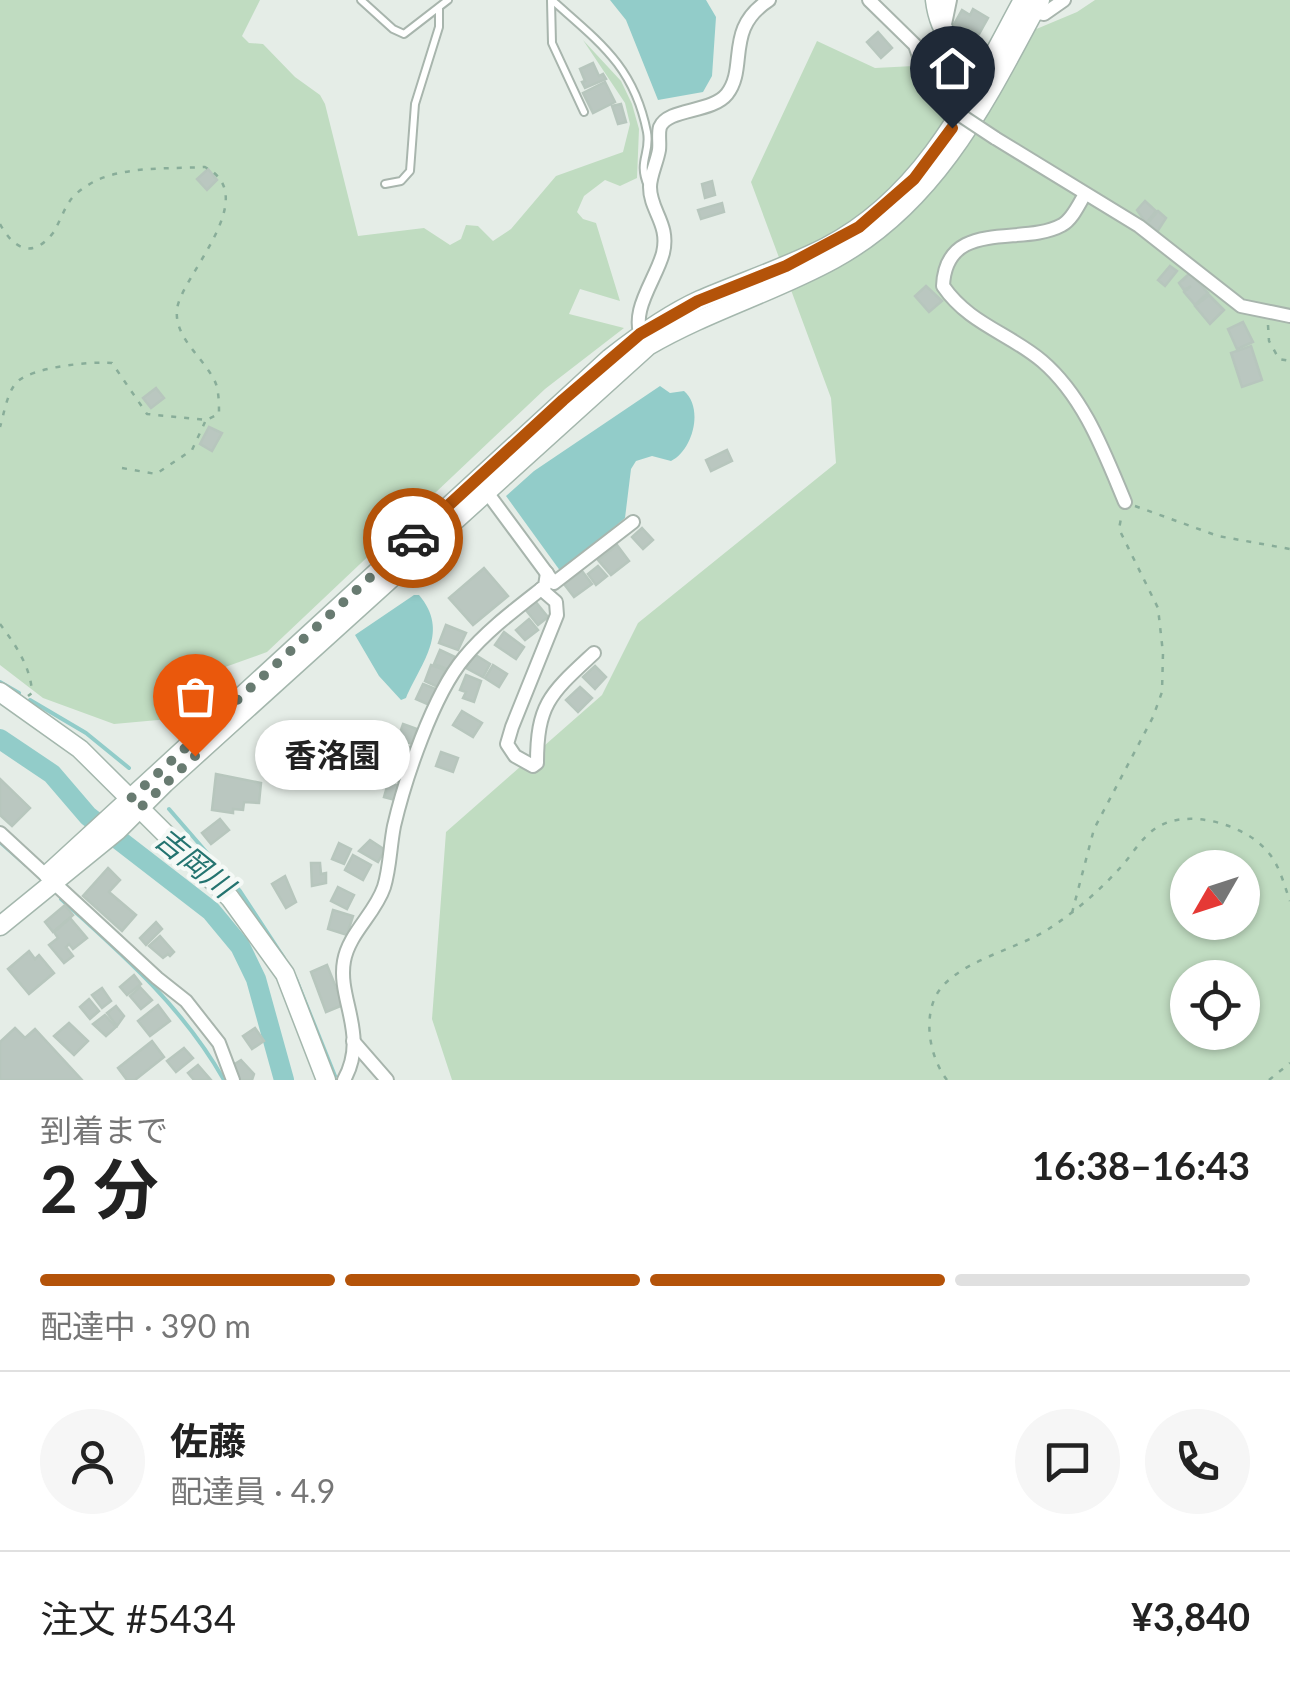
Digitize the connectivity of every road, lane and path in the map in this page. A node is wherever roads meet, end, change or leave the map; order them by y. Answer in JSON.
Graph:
{"nodes":[{"id":1,"x":361,"y":0,"type":"edge"},
{"id":2,"x":448,"y":0,"type":"edge"},
{"id":3,"x":768,"y":0,"type":"edge"},
{"id":4,"x":868,"y":0,"type":"edge"},
{"id":5,"x":935,"y":0,"type":"edge"},
{"id":6,"x":950,"y":0,"type":"edge"},
{"id":7,"x":1064,"y":0,"type":"edge"},
{"id":8,"x":1032,"y":4,"type":"edge"},
{"id":9,"x":438,"y":9,"type":"junction"},
{"id":10,"x":943,"y":31,"type":"junction"},
{"id":11,"x":992,"y":71,"type":"junction"},
{"id":12,"x":584,"y":112,"type":"dead end"},
{"id":13,"x":385,"y":184,"type":"dead end"},
{"id":14,"x":649,"y":189,"type":"junction"},
{"id":15,"x":1085,"y":194,"type":"junction"},
{"id":16,"x":0,"y":224,"type":"edge"},
{"id":17,"x":1266,"y":314,"type":"junction"},
{"id":18,"x":1290,"y":316,"type":"edge"},
{"id":19,"x":644,"y":340,"type":"junction"},
{"id":20,"x":1290,"y":361,"type":"edge"},
{"id":21,"x":206,"y":420,"type":"junction"},
{"id":22,"x":0,"y":428,"type":"edge"},
{"id":23,"x":122,"y":468,"type":"dead end"},
{"id":24,"x":486,"y":491,"type":"junction"},
{"id":25,"x":1125,"y":502,"type":"junction"},
{"id":26,"x":633,"y":522,"type":"dead end"},
{"id":27,"x":1290,"y":549,"type":"edge"},
{"id":28,"x":547,"y":573,"type":"junction"},
{"id":29,"x":541,"y":589,"type":"junction"},
{"id":30,"x":0,"y":624,"type":"edge"},
{"id":31,"x":594,"y":653,"type":"dead end"},
{"id":32,"x":0,"y":692,"type":"edge"},
{"id":33,"x":19,"y":703,"type":"junction"},
{"id":34,"x":135,"y":803,"type":"junction"},
{"id":35,"x":0,"y":833,"type":"edge"},
{"id":36,"x":51,"y":879,"type":"junction"},
{"id":37,"x":1290,"y":901,"type":"edge"},
{"id":38,"x":0,"y":912,"type":"edge"},
{"id":39,"x":1072,"y":913,"type":"junction"},
{"id":40,"x":0,"y":926,"type":"edge"},
{"id":41,"x":352,"y":1040,"type":"junction"},
{"id":42,"x":1290,"y":1063,"type":"edge"},
{"id":43,"x":232,"y":1080,"type":"edge"},
{"id":44,"x":326,"y":1080,"type":"edge"},
{"id":45,"x":344,"y":1080,"type":"edge"},
{"id":46,"x":387,"y":1080,"type":"edge"},
{"id":47,"x":947,"y":1080,"type":"edge"},
{"id":48,"x":1269,"y":1080,"type":"edge"}],
"edges":[{"from":1,"to":9,"type":"lane"},
{"from":2,"to":9,"type":"lane"},
{"from":3,"to":14,"type":"street"},
{"from":4,"to":15,"type":"street","bridge":true},
{"from":5,"to":10,"type":"street"},
{"from":6,"to":10,"type":"street"},
{"from":7,"to":8,"type":"street"},
{"from":8,"to":11,"type":"street"},
{"from":9,"to":13,"type":"lane"},
{"from":10,"to":11,"type":"street"},
{"from":11,"to":19,"type":"street"},
{"from":12,"to":14,"type":"lane"},
{"from":14,"to":19,"type":"street"},
{"from":15,"to":17,"type":"street"},
{"from":15,"to":25,"type":"street"},
{"from":16,"to":21,"type":"path"},
{"from":17,"to":18,"type":"street"},
{"from":17,"to":20,"type":"path"},
{"from":19,"to":24,"type":"street"},
{"from":19,"to":34,"type":"street"},
{"from":21,"to":22,"type":"path"},
{"from":21,"to":23,"type":"path"},
{"from":24,"to":28,"type":"street"},
{"from":24,"to":34,"type":"street"},
{"from":25,"to":27,"type":"path"},
{"from":25,"to":39,"type":"path"},
{"from":26,"to":28,"type":"street"},
{"from":28,"to":29,"type":"street"},
{"from":29,"to":31,"type":"street"},
{"from":29,"to":41,"type":"street"},
{"from":30,"to":33,"type":"path"},
{"from":32,"to":33,"type":"street"},
{"from":33,"to":34,"type":"street"},
{"from":34,"to":36,"type":"street"},
{"from":34,"to":44,"type":"street"},
{"from":35,"to":36,"type":"street"},
{"from":36,"to":38,"type":"street"},
{"from":36,"to":40,"type":"street"},
{"from":36,"to":43,"type":"street"},
{"from":37,"to":39,"type":"path"},
{"from":39,"to":47,"type":"path"},
{"from":41,"to":45,"type":"street"},
{"from":41,"to":46,"type":"street"},
{"from":42,"to":48,"type":"path"}]}
